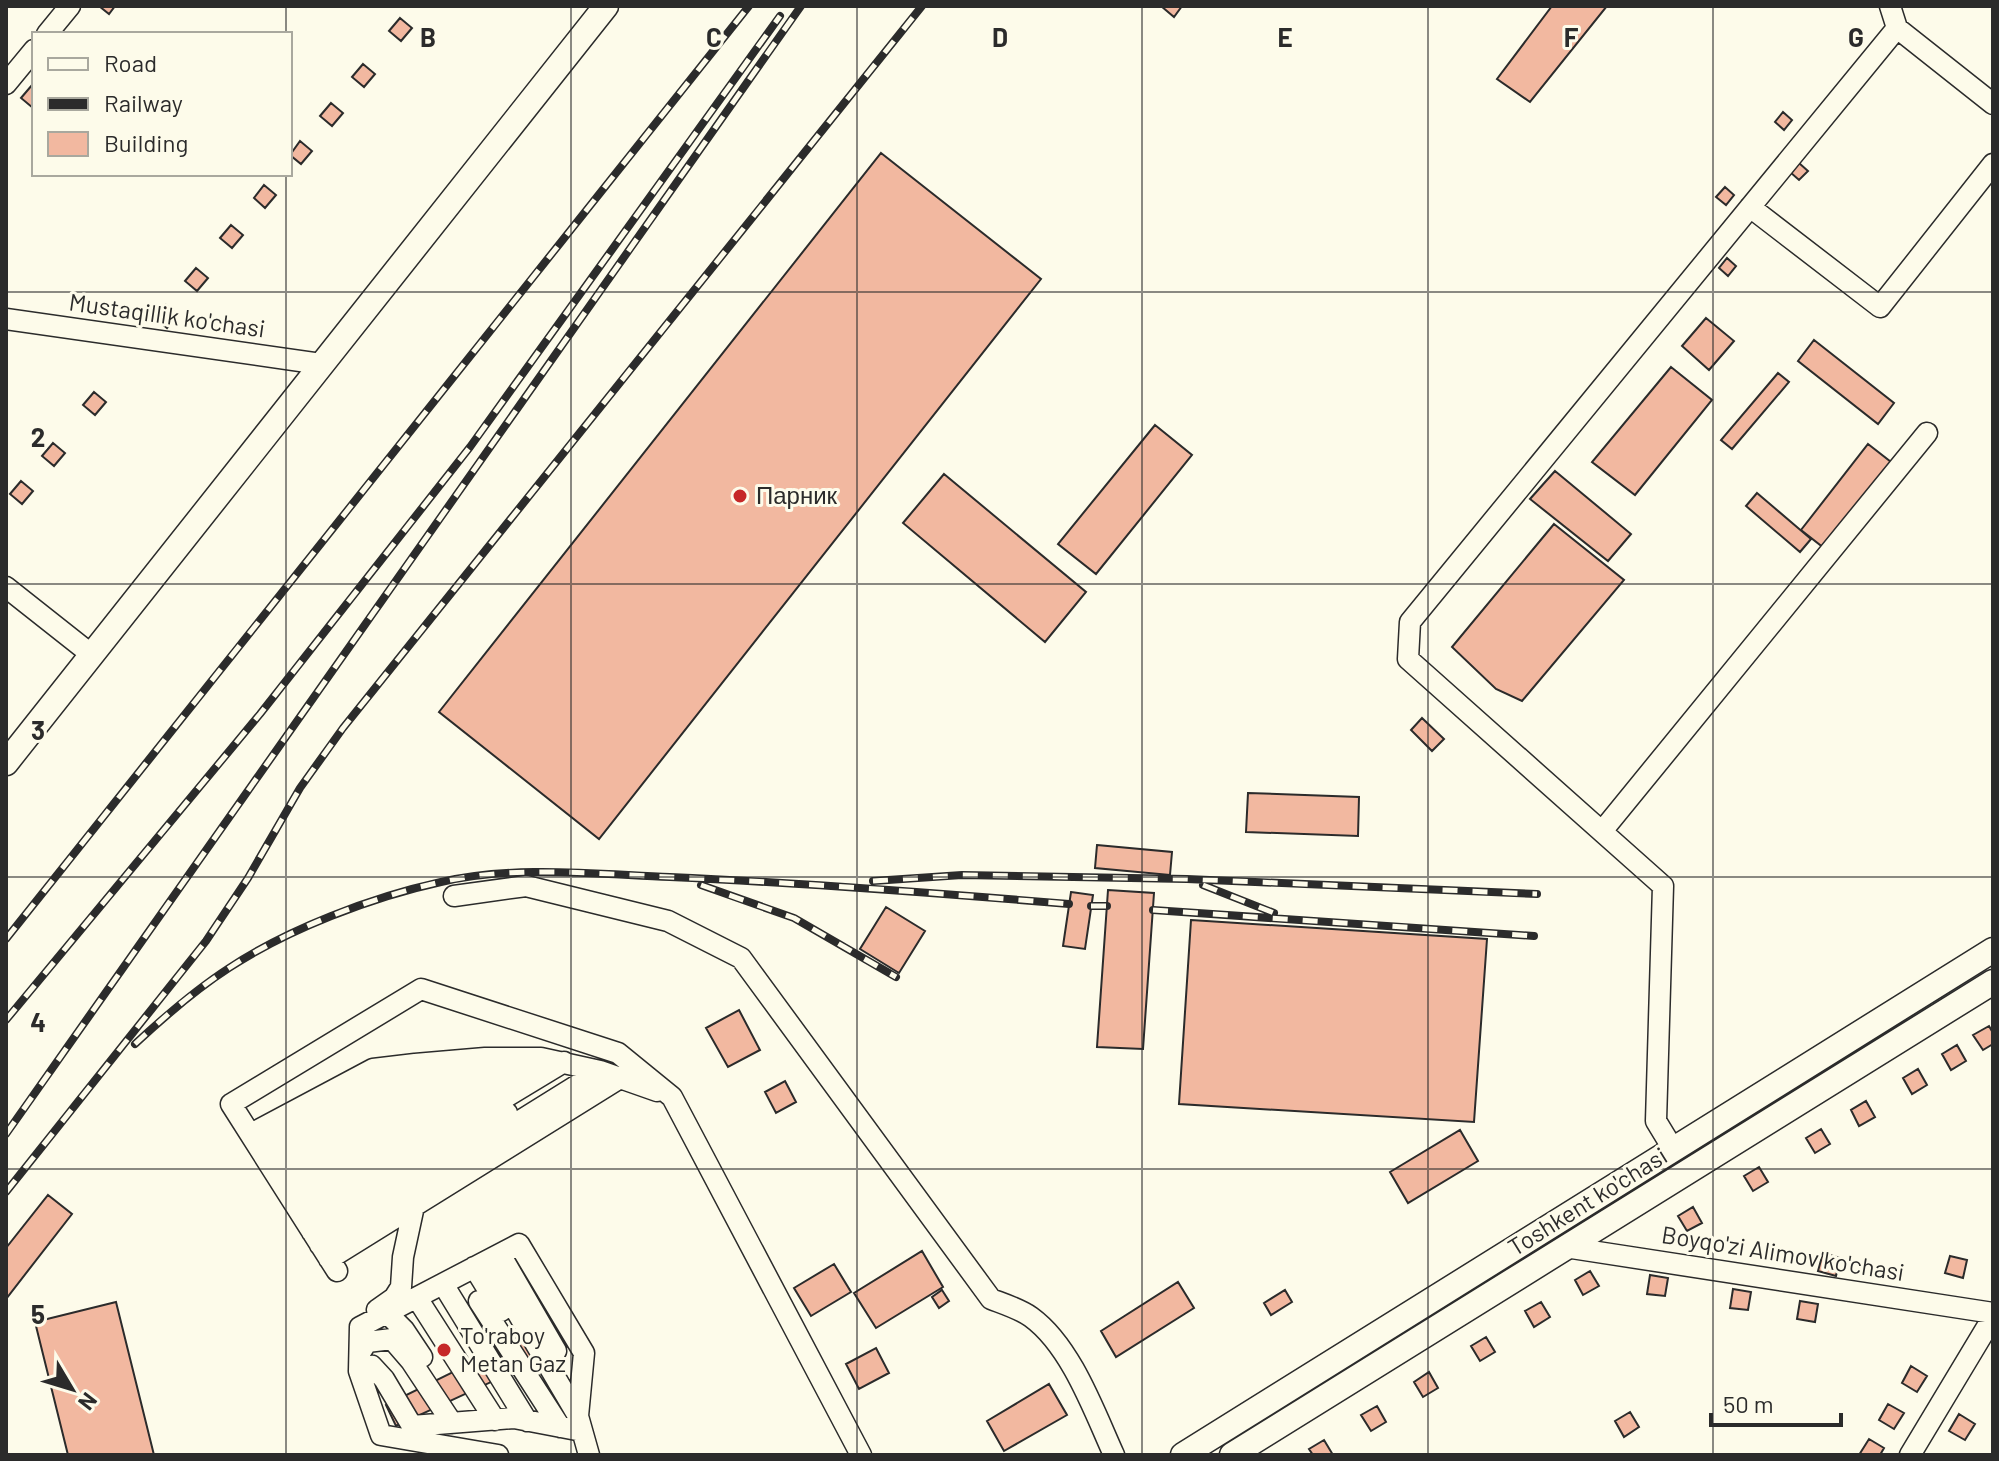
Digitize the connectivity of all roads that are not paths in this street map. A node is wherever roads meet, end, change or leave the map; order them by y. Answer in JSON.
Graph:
{"nodes":[{"id":1,"x":70,"y":6,"type":"edge"},
{"id":2,"x":606,"y":6,"type":"edge"},
{"id":3,"x":1890,"y":6,"type":"edge"},
{"id":4,"x":1897,"y":28,"type":"junction"},
{"id":5,"x":49,"y":32,"type":"edge"},
{"id":6,"x":32,"y":52,"type":"edge"},
{"id":7,"x":6,"y":84,"type":"edge"},
{"id":8,"x":1993,"y":104,"type":"edge"},
{"id":9,"x":1993,"y":164,"type":"edge"},
{"id":10,"x":1750,"y":207,"type":"junction"},
{"id":11,"x":6,"y":319,"type":"edge"},
{"id":12,"x":321,"y":364,"type":"junction"},
{"id":13,"x":1927,"y":433,"type":"dead end"},
{"id":14,"x":6,"y":587,"type":"edge"},
{"id":15,"x":92,"y":655,"type":"junction"},
{"id":16,"x":6,"y":763,"type":"edge"},
{"id":17,"x":1603,"y":830,"type":"junction"},
{"id":18,"x":454,"y":896,"type":"dead end"},
{"id":19,"x":1993,"y":950,"type":"edge"},
{"id":20,"x":1993,"y":982,"type":"edge"},
{"id":21,"x":485,"y":1058,"type":"junction"},
{"id":22,"x":541,"y":1058,"type":"junction"},
{"id":23,"x":511,"y":1059,"type":"junction"},
{"id":24,"x":450,"y":1060,"type":"junction"},
{"id":25,"x":582,"y":1067,"type":"junction"},
{"id":26,"x":620,"y":1078,"type":"junction"},
{"id":27,"x":672,"y":1097,"type":"junction"},
{"id":28,"x":1673,"y":1149,"type":"junction"},
{"id":29,"x":295,"y":1204,"type":"junction"},
{"id":30,"x":414,"y":1206,"type":"junction"},
{"id":31,"x":1565,"y":1247,"type":"junction"},
{"id":32,"x":458,"y":1276,"type":"junction"},
{"id":33,"x":387,"y":1313,"type":"junction"},
{"id":34,"x":1993,"y":1315,"type":"edge"},
{"id":35,"x":360,"y":1327,"type":"junction"},
{"id":36,"x":364,"y":1363,"type":"junction"},
{"id":37,"x":511,"y":1423,"type":"junction"},
{"id":38,"x":382,"y":1446,"type":"edge"},
{"id":39,"x":418,"y":1455,"type":"edge"},
{"id":40,"x":498,"y":1455,"type":"edge"},
{"id":41,"x":589,"y":1455,"type":"edge"},
{"id":42,"x":861,"y":1455,"type":"edge"},
{"id":43,"x":1114,"y":1455,"type":"edge"},
{"id":44,"x":1183,"y":1455,"type":"edge"},
{"id":45,"x":1232,"y":1455,"type":"edge"},
{"id":46,"x":1910,"y":1455,"type":"edge"}],
"edges":[{"from":1,"to":5,"type":"street"},
{"from":2,"to":12,"type":"main road"},
{"from":3,"to":4,"type":"street"},
{"from":4,"to":8,"type":"street"},
{"from":4,"to":10,"type":"street"},
{"from":6,"to":7,"type":"street"},
{"from":9,"to":10,"type":"street"},
{"from":10,"to":17,"type":"street"},
{"from":11,"to":12,"type":"street","name":"Mustaqillik ko'chasi"},
{"from":12,"to":15,"type":"main road"},
{"from":13,"to":17,"type":"street"},
{"from":14,"to":15,"type":"street"},
{"from":15,"to":16,"type":"main road"},
{"from":17,"to":28,"type":"street"},
{"from":18,"to":43,"type":"street"},
{"from":19,"to":28,"type":"main road","name":"Toshkent ko'chasi"},
{"from":20,"to":31,"type":"main road","name":"Toshkent ko'chasi"},
{"from":21,"to":23,"type":"street"},
{"from":21,"to":24,"type":"street"},
{"from":21,"to":29,"type":"street"},
{"from":22,"to":23,"type":"street"},
{"from":22,"to":25,"type":"street"},
{"from":22,"to":29,"type":"street"},
{"from":23,"to":29,"type":"street"},
{"from":24,"to":29,"type":"street"},
{"from":24,"to":29,"type":"street"},
{"from":25,"to":26,"type":"street"},
{"from":25,"to":29,"type":"street"},
{"from":25,"to":29,"type":"street"},
{"from":26,"to":27,"type":"street"},
{"from":26,"to":30,"type":"street"},
{"from":27,"to":29,"type":"street"},
{"from":27,"to":42,"type":"street"},
{"from":28,"to":44,"type":"main road","name":"Toshkent ko'chasi"},
{"from":29,"to":30,"type":"street"},
{"from":30,"to":35,"type":"street"},
{"from":31,"to":34,"type":"street","name":"Boyqo'zi Alimov ko'chasi"},
{"from":31,"to":45,"type":"main road","name":"Toshkent ko'chasi"},
{"from":32,"to":33,"type":"street"},
{"from":32,"to":37,"type":"street"},
{"from":32,"to":37,"type":"street"},
{"from":32,"to":37,"type":"street"},
{"from":32,"to":37,"type":"street"},
{"from":32,"to":37,"type":"street"},
{"from":33,"to":35,"type":"street"},
{"from":33,"to":37,"type":"street"},
{"from":34,"to":46,"type":"street"},
{"from":35,"to":36,"type":"street"},
{"from":36,"to":37,"type":"street"},
{"from":36,"to":37,"type":"street"},
{"from":36,"to":38,"type":"street"},
{"from":37,"to":41,"type":"street"},
{"from":38,"to":39,"type":"street"},
{"from":38,"to":40,"type":"street"}]}
